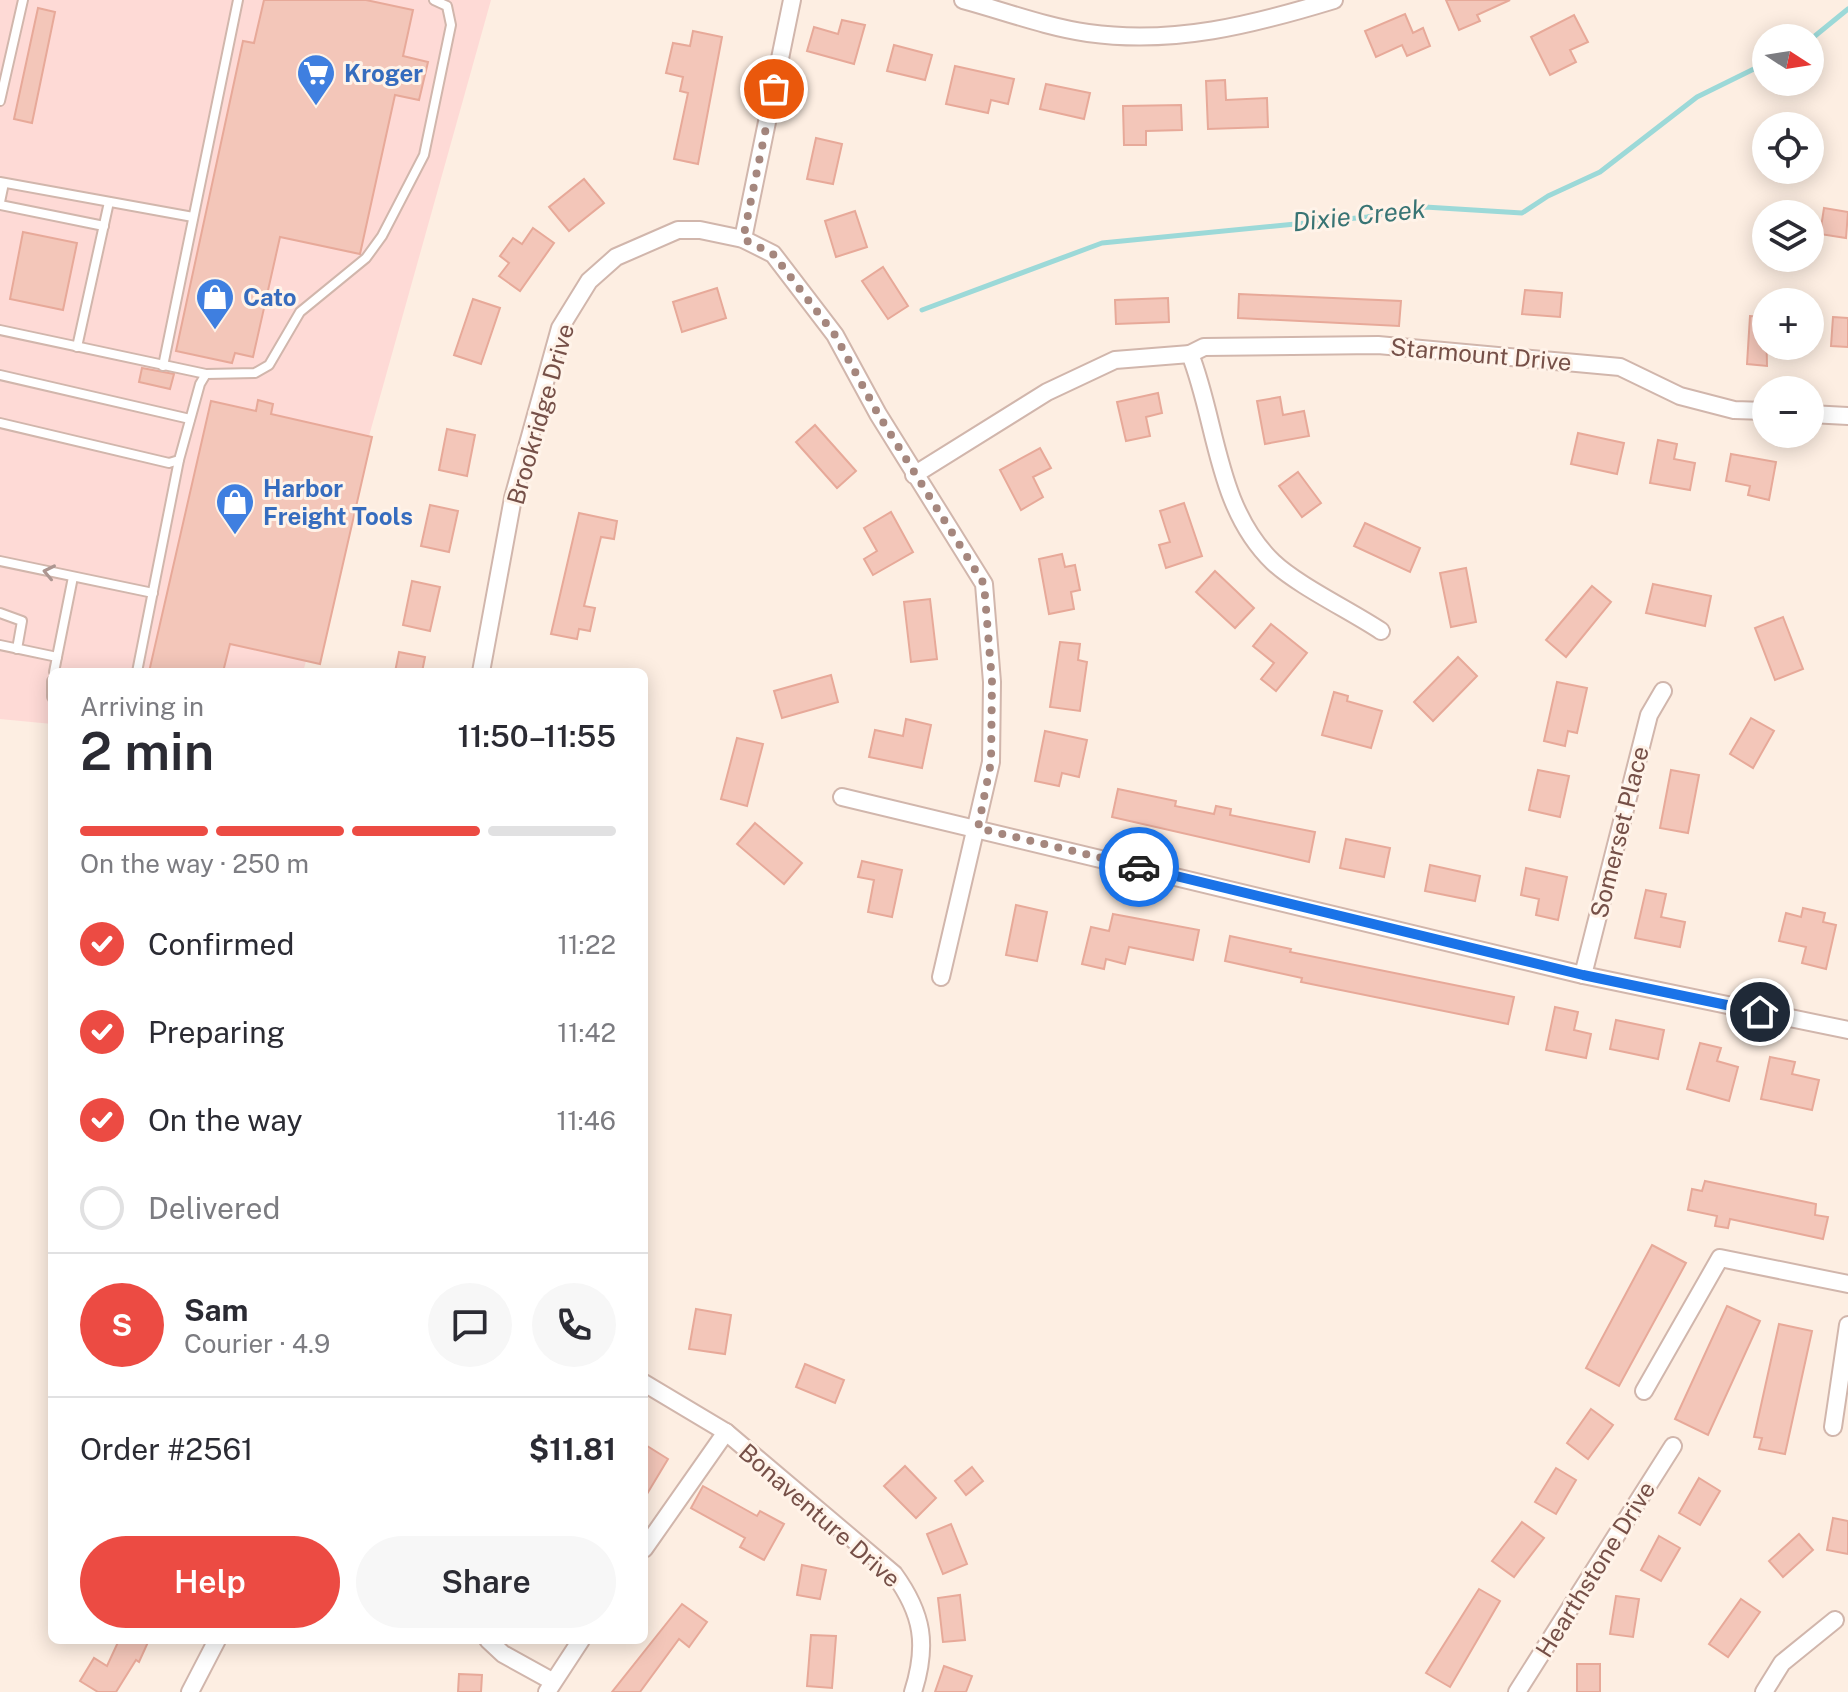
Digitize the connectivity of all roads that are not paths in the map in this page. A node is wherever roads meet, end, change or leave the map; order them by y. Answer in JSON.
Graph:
{"nodes":[{"id":1,"x":23,"y":0,"type":"edge"},
{"id":2,"x":238,"y":0,"type":"edge"},
{"id":3,"x":434,"y":0,"type":"edge"},
{"id":4,"x":792,"y":0,"type":"edge"},
{"id":5,"x":963,"y":0,"type":"edge"},
{"id":6,"x":1334,"y":0,"type":"edge"},
{"id":7,"x":0,"y":101,"type":"edge"},
{"id":8,"x":2,"y":183,"type":"edge"},
{"id":9,"x":109,"y":202,"type":"junction"},
{"id":10,"x":0,"y":204,"type":"edge"},
{"id":11,"x":193,"y":217,"type":"junction"},
{"id":12,"x":104,"y":226,"type":"junction"},
{"id":13,"x":743,"y":239,"type":"junction"},
{"id":14,"x":0,"y":330,"type":"edge"},
{"id":15,"x":77,"y":347,"type":"junction"},
{"id":16,"x":1190,"y":354,"type":"junction"},
{"id":17,"x":163,"y":366,"type":"junction"},
{"id":18,"x":206,"y":374,"type":"junction"},
{"id":19,"x":0,"y":375,"type":"edge"},
{"id":20,"x":1752,"y":411,"type":"edge"},
{"id":21,"x":1824,"y":415,"type":"edge"},
{"id":22,"x":1848,"y":416,"type":"edge"},
{"id":23,"x":190,"y":419,"type":"junction"},
{"id":24,"x":0,"y":423,"type":"edge"},
{"id":25,"x":179,"y":460,"type":"junction"},
{"id":26,"x":914,"y":475,"type":"junction"},
{"id":27,"x":0,"y":561,"type":"edge"},
{"id":28,"x":73,"y":577,"type":"junction"},
{"id":29,"x":153,"y":593,"type":"junction"},
{"id":30,"x":0,"y":613,"type":"edge"},
{"id":31,"x":1381,"y":631,"type":"dead end"},
{"id":32,"x":0,"y":645,"type":"edge"},
{"id":33,"x":17,"y":649,"type":"junction"},
{"id":34,"x":57,"y":657,"type":"junction"},
{"id":35,"x":55,"y":668,"type":"edge"},
{"id":36,"x":138,"y":668,"type":"edge"},
{"id":37,"x":482,"y":668,"type":"edge"},
{"id":38,"x":1663,"y":691,"type":"dead end"},
{"id":39,"x":842,"y":797,"type":"dead end"},
{"id":40,"x":978,"y":828,"type":"junction"},
{"id":41,"x":1583,"y":975,"type":"junction"},
{"id":42,"x":941,"y":977,"type":"dead end"},
{"id":43,"x":1848,"y":1030,"type":"edge"},
{"id":44,"x":1848,"y":1284,"type":"edge"},
{"id":45,"x":1848,"y":1325,"type":"edge"},
{"id":46,"x":648,"y":1385,"type":"edge"},
{"id":47,"x":1644,"y":1391,"type":"dead end"},
{"id":48,"x":1833,"y":1427,"type":"dead end"},
{"id":49,"x":726,"y":1432,"type":"junction"},
{"id":50,"x":1673,"y":1446,"type":"dead end"},
{"id":51,"x":648,"y":1543,"type":"edge"},
{"id":52,"x":1835,"y":1620,"type":"dead end"},
{"id":53,"x":215,"y":1644,"type":"edge"},
{"id":54,"x":492,"y":1644,"type":"edge"},
{"id":55,"x":578,"y":1644,"type":"edge"},
{"id":56,"x":549,"y":1686,"type":"edge"},
{"id":57,"x":190,"y":1692,"type":"edge"},
{"id":58,"x":913,"y":1692,"type":"edge"},
{"id":59,"x":1517,"y":1692,"type":"edge"},
{"id":60,"x":1764,"y":1692,"type":"edge"}],
"edges":[{"from":1,"to":7,"type":"lane"},
{"from":2,"to":11,"type":"lane"},
{"from":3,"to":18,"type":"lane"},
{"from":4,"to":13,"type":"street"},
{"from":5,"to":6,"type":"street"},
{"from":8,"to":9,"type":"lane"},
{"from":8,"to":10,"type":"lane"},
{"from":9,"to":11,"type":"lane"},
{"from":9,"to":12,"type":"lane"},
{"from":10,"to":12,"type":"lane"},
{"from":11,"to":17,"type":"lane"},
{"from":12,"to":15,"type":"lane"},
{"from":13,"to":26,"type":"street","name":"Brookridge Drive"},
{"from":13,"to":37,"type":"street","name":"Brookridge Drive"},
{"from":14,"to":15,"type":"lane"},
{"from":15,"to":17,"type":"lane"},
{"from":16,"to":20,"type":"street","name":"Starmount Drive"},
{"from":16,"to":26,"type":"street","name":"Starmount Drive"},
{"from":16,"to":31,"type":"street"},
{"from":17,"to":18,"type":"lane"},
{"from":18,"to":23,"type":"lane"},
{"from":19,"to":23,"type":"lane"},
{"from":21,"to":22,"type":"street"},
{"from":23,"to":25,"type":"lane"},
{"from":24,"to":25,"type":"lane"},
{"from":25,"to":29,"type":"lane"},
{"from":26,"to":40,"type":"street","name":"Brookridge Drive"},
{"from":28,"to":27,"type":"lane","one_way":true},
{"from":28,"to":29,"type":"lane"},
{"from":28,"to":34,"type":"lane"},
{"from":29,"to":36,"type":"lane"},
{"from":30,"to":33,"type":"lane"},
{"from":32,"to":33,"type":"lane"},
{"from":33,"to":34,"type":"lane"},
{"from":34,"to":35,"type":"lane"},
{"from":38,"to":41,"type":"street","name":"Somerset Place"},
{"from":39,"to":40,"type":"street"},
{"from":40,"to":41,"type":"street"},
{"from":40,"to":42,"type":"street","name":"Brookridge Drive"},
{"from":41,"to":43,"type":"street"},
{"from":44,"to":47,"type":"street"},
{"from":45,"to":48,"type":"street"},
{"from":46,"to":49,"type":"street","name":"Bonaventure Drive"},
{"from":49,"to":51,"type":"street"},
{"from":49,"to":58,"type":"street","name":"Bonaventure Drive"},
{"from":50,"to":59,"type":"street","name":"Hearthstone Drive"},
{"from":52,"to":60,"type":"street"},
{"from":53,"to":57,"type":"street"},
{"from":54,"to":56,"type":"street"},
{"from":55,"to":56,"type":"street"}]}
